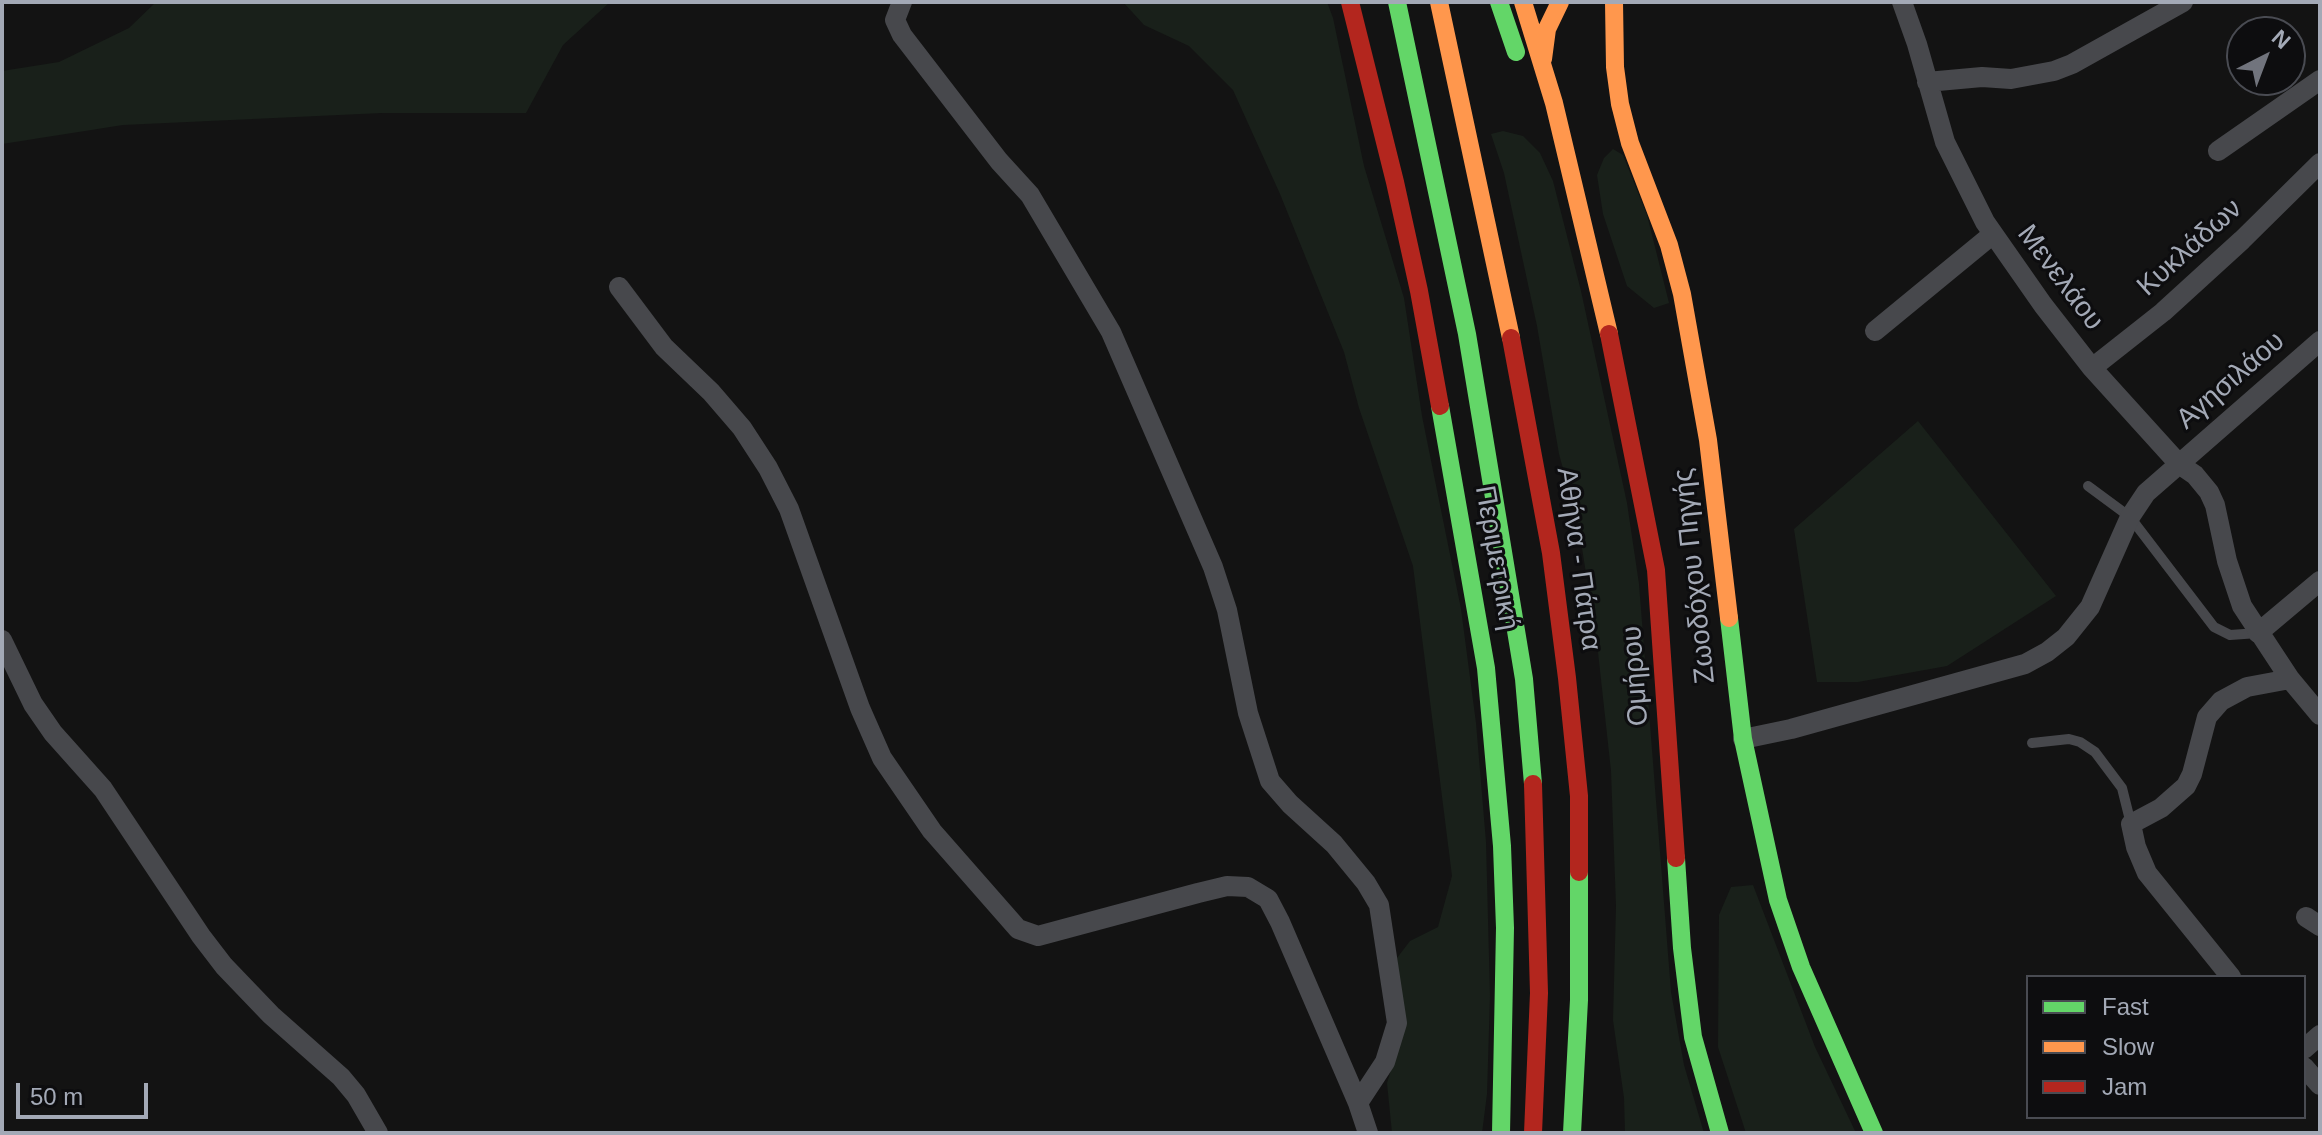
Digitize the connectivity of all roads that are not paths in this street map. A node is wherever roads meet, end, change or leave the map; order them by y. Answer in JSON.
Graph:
{"nodes":[{"id":1,"x":902,"y":2,"type":"edge"},
{"id":2,"x":1350,"y":2,"type":"edge"},
{"id":3,"x":1397,"y":2,"type":"edge"},
{"id":4,"x":1439,"y":2,"type":"edge"},
{"id":5,"x":1551,"y":2,"type":"edge"},
{"id":6,"x":1560,"y":2,"type":"edge"},
{"id":7,"x":1614,"y":2,"type":"edge"},
{"id":8,"x":1902,"y":2,"type":"edge"},
{"id":9,"x":2183,"y":2,"type":"edge"},
{"id":10,"x":1500,"y":5,"type":"edge"},
{"id":11,"x":1524,"y":5,"type":"edge"},
{"id":12,"x":1520,"y":65,"type":"dead end"},
{"id":13,"x":1543,"y":66,"type":"junction"},
{"id":14,"x":2320,"y":80,"type":"edge"},
{"id":15,"x":1927,"y":82,"type":"junction"},
{"id":16,"x":1540,"y":122,"type":"dead end"},
{"id":17,"x":2218,"y":151,"type":"dead end"},
{"id":18,"x":2320,"y":163,"type":"edge"},
{"id":19,"x":1580,"y":219,"type":"junction"},
{"id":20,"x":1993,"y":234,"type":"junction"},
{"id":21,"x":619,"y":287,"type":"dead end"},
{"id":22,"x":1875,"y":331,"type":"dead end"},
{"id":23,"x":2320,"y":341,"type":"edge"},
{"id":24,"x":2092,"y":368,"type":"junction"},
{"id":25,"x":2179,"y":464,"type":"junction"},
{"id":26,"x":2088,"y":486,"type":"dead end"},
{"id":27,"x":2130,"y":517,"type":"junction"},
{"id":28,"x":2320,"y":581,"type":"edge"},
{"id":29,"x":2258,"y":633,"type":"junction"},
{"id":30,"x":2,"y":640,"type":"edge"},
{"id":31,"x":2290,"y":679,"type":"junction"},
{"id":32,"x":2320,"y":715,"type":"edge"},
{"id":33,"x":1743,"y":739,"type":"junction"},
{"id":34,"x":2032,"y":743,"type":"dead end"},
{"id":35,"x":2131,"y":824,"type":"junction"},
{"id":36,"x":2229,"y":975,"type":"edge"},
{"id":37,"x":2306,"y":1069,"type":"edge"},
{"id":38,"x":2320,"y":1085,"type":"edge"},
{"id":39,"x":1358,"y":1103,"type":"junction"},
{"id":40,"x":378,"y":1133,"type":"edge"},
{"id":41,"x":1368,"y":1133,"type":"edge"},
{"id":42,"x":1501,"y":1133,"type":"edge"},
{"id":43,"x":1533,"y":1133,"type":"edge"},
{"id":44,"x":1572,"y":1133,"type":"edge"},
{"id":45,"x":1720,"y":1133,"type":"edge"},
{"id":46,"x":1874,"y":1133,"type":"edge"}],
"edges":[{"from":1,"to":39,"type":"street"},
{"from":2,"to":42,"type":"main road","name":"Περιμετρική"},
{"from":3,"to":43,"type":"main road"},
{"from":4,"to":44,"type":"main road","name":"Αθήνα - Πάτρα"},
{"from":5,"to":11,"type":"main road"},
{"from":6,"to":13,"type":"main road"},
{"from":7,"to":33,"type":"main road","name":"Ζωοδόχου Πηγής"},
{"from":8,"to":15,"type":"street","name":"Μενελάου"},
{"from":9,"to":15,"type":"street"},
{"from":10,"to":11,"type":"main road"},
{"from":10,"to":12,"type":"main road"},
{"from":11,"to":13,"type":"main road","name":"Ομήρου"},
{"from":13,"to":19,"type":"main road","name":"Ομήρου"},
{"from":14,"to":17,"type":"street"},
{"from":15,"to":20,"type":"street","name":"Μενελάου"},
{"from":16,"to":19,"type":"main road","name":"Ομήρου"},
{"from":18,"to":24,"type":"street","name":"Κυκλάδων"},
{"from":19,"to":45,"type":"main road","name":"Ομήρου"},
{"from":20,"to":22,"type":"street"},
{"from":20,"to":24,"type":"street","name":"Μενελάου"},
{"from":21,"to":39,"type":"street"},
{"from":23,"to":25,"type":"street","name":"Αγησιλάου"},
{"from":24,"to":25,"type":"street","name":"Μενελάου"},
{"from":25,"to":27,"type":"street","name":"Αγησιλάου"},
{"from":25,"to":29,"type":"street","name":"Μενελάου"},
{"from":26,"to":27,"type":"lane"},
{"from":27,"to":29,"type":"lane"},
{"from":27,"to":33,"type":"street","name":"Αγησιλάου"},
{"from":28,"to":29,"type":"street"},
{"from":29,"to":31,"type":"street","name":"Μενελάου"},
{"from":30,"to":40,"type":"street"},
{"from":31,"to":32,"type":"street","name":"Μενελάου"},
{"from":31,"to":35,"type":"street"},
{"from":33,"to":46,"type":"main road","name":"Ζωοδόχου Πηγής"},
{"from":34,"to":35,"type":"lane"},
{"from":35,"to":36,"type":"street"},
{"from":37,"to":38,"type":"street"},
{"from":39,"to":41,"type":"street"}]}
